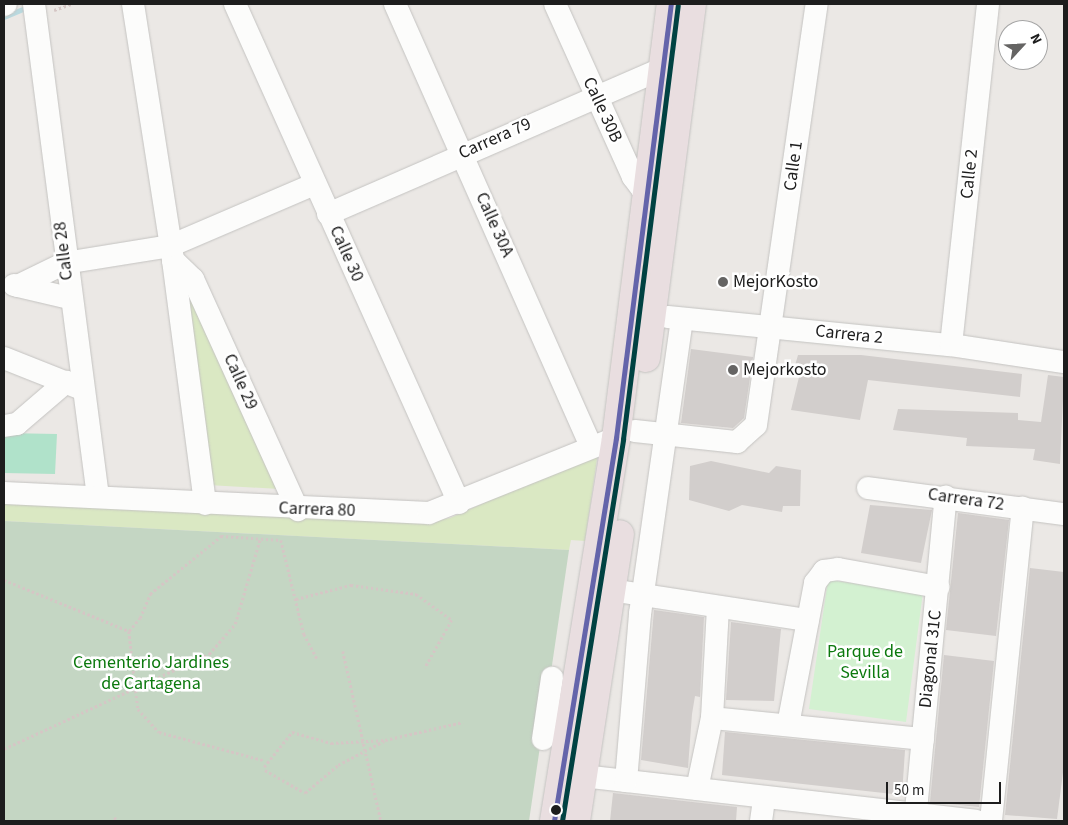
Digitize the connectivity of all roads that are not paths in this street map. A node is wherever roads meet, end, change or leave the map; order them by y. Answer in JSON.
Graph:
{"nodes":[{"id":1,"x":132,"y":4,"type":"edge"},
{"id":2,"x":235,"y":4,"type":"edge"},
{"id":3,"x":395,"y":4,"type":"edge"},
{"id":4,"x":555,"y":4,"type":"edge"},
{"id":5,"x":671,"y":4,"type":"edge"},
{"id":6,"x":692,"y":4,"type":"edge"},
{"id":7,"x":817,"y":4,"type":"edge"},
{"id":8,"x":988,"y":4,"type":"edge"},
{"id":9,"x":35,"y":11,"type":"edge"},
{"id":10,"x":663,"y":68,"type":"junction"},
{"id":11,"x":595,"y":95,"type":"junction"},
{"id":12,"x":462,"y":153,"type":"junction"},
{"id":13,"x":315,"y":184,"type":"junction"},
{"id":14,"x":659,"y":193,"type":"junction"},
{"id":15,"x":328,"y":214,"type":"junction"},
{"id":16,"x":172,"y":253,"type":"junction"},
{"id":17,"x":65,"y":263,"type":"junction"},
{"id":18,"x":11,"y":283,"type":"edge"},
{"id":19,"x":69,"y":298,"type":"junction"},
{"id":20,"x":642,"y":315,"type":"junction"},
{"id":21,"x":682,"y":319,"type":"junction"},
{"id":22,"x":771,"y":327,"type":"junction"},
{"id":23,"x":951,"y":345,"type":"junction"},
{"id":24,"x":4,"y":358,"type":"edge"},
{"id":25,"x":1064,"y":362,"type":"edge"},
{"id":26,"x":74,"y":386,"type":"junction"},
{"id":27,"x":4,"y":426,"type":"edge"},
{"id":28,"x":626,"y":435,"type":"junction"},
{"id":29,"x":666,"y":436,"type":"junction"},
{"id":30,"x":591,"y":447,"type":"junction"},
{"id":31,"x":868,"y":488,"type":"dead end"},
{"id":32,"x":4,"y":493,"type":"edge"},
{"id":33,"x":946,"y":496,"type":"junction"},
{"id":34,"x":98,"y":497,"type":"junction"},
{"id":35,"x":459,"y":503,"type":"junction"},
{"id":36,"x":205,"y":504,"type":"junction"},
{"id":37,"x":1023,"y":508,"type":"junction"},
{"id":38,"x":298,"y":510,"type":"junction"},
{"id":39,"x":1064,"y":514,"type":"edge"},
{"id":40,"x":938,"y":588,"type":"junction"},
{"id":41,"x":611,"y":590,"type":"junction"},
{"id":42,"x":643,"y":595,"type":"junction"},
{"id":43,"x":718,"y":607,"type":"junction"},
{"id":44,"x":808,"y":620,"type":"junction"},
{"id":45,"x":552,"y":678,"type":"dead end"},
{"id":46,"x":712,"y":718,"type":"junction"},
{"id":47,"x":788,"y":725,"type":"junction"},
{"id":48,"x":923,"y":738,"type":"junction"},
{"id":49,"x":543,"y":739,"type":"dead end"},
{"id":50,"x":573,"y":775,"type":"junction"},
{"id":51,"x":626,"y":781,"type":"junction"},
{"id":52,"x":697,"y":790,"type":"junction"},
{"id":53,"x":764,"y":799,"type":"junction"},
{"id":54,"x":915,"y":817,"type":"edge"},
{"id":55,"x":554,"y":821,"type":"edge"},
{"id":56,"x":576,"y":821,"type":"edge"},
{"id":57,"x":761,"y":821,"type":"edge"},
{"id":58,"x":975,"y":821,"type":"edge"},
{"id":59,"x":991,"y":821,"type":"edge"}],
"edges":[{"from":1,"to":16,"type":"street"},
{"from":2,"to":13,"type":"street","name":"Calle 30"},
{"from":3,"to":12,"type":"street","name":"Calle 30A"},
{"from":4,"to":11,"type":"street","name":"Calle 30B"},
{"from":5,"to":10,"type":"highway"},
{"from":6,"to":14,"type":"highway"},
{"from":7,"to":22,"type":"street","name":"Calle 1"},
{"from":8,"to":23,"type":"street","name":"Calle 2"},
{"from":9,"to":17,"type":"street","name":"Calle 28"},
{"from":10,"to":11,"type":"street","name":"Carrera 79"},
{"from":10,"to":14,"type":"highway"},
{"from":11,"to":12,"type":"street","name":"Carrera 79"},
{"from":11,"to":14,"type":"street","name":"Calle 30B"},
{"from":12,"to":15,"type":"street","name":"Carrera 79"},
{"from":12,"to":30,"type":"street","name":"Calle 30A"},
{"from":13,"to":15,"type":"street","name":"Calle 30"},
{"from":13,"to":16,"type":"street"},
{"from":14,"to":20,"type":"highway"},
{"from":15,"to":35,"type":"street","name":"Calle 30"},
{"from":16,"to":17,"type":"street"},
{"from":16,"to":36,"type":"street"},
{"from":16,"to":38,"type":"street","name":"Calle 29"},
{"from":17,"to":18,"type":"street"},
{"from":17,"to":19,"type":"street","name":"Calle 28"},
{"from":18,"to":19,"type":"street"},
{"from":19,"to":26,"type":"street","name":"Calle 28"},
{"from":20,"to":21,"type":"street","name":"Carrera 2"},
{"from":20,"to":28,"type":"highway"},
{"from":21,"to":22,"type":"street","name":"Carrera 2"},
{"from":21,"to":29,"type":"street"},
{"from":22,"to":23,"type":"street","name":"Carrera 2"},
{"from":22,"to":29,"type":"street","name":"Calle 1"},
{"from":23,"to":25,"type":"street","name":"Carrera 2"},
{"from":24,"to":26,"type":"street"},
{"from":26,"to":27,"type":"street"},
{"from":26,"to":34,"type":"street","name":"Calle 28"},
{"from":28,"to":29,"type":"street"},
{"from":28,"to":30,"type":"street","name":"Carrera 80"},
{"from":28,"to":41,"type":"highway"},
{"from":28,"to":50,"type":"highway"},
{"from":29,"to":42,"type":"street"},
{"from":30,"to":35,"type":"street","name":"Carrera 80"},
{"from":31,"to":33,"type":"street","name":"Carrera 72"},
{"from":32,"to":34,"type":"street","name":"Carrera 80"},
{"from":33,"to":37,"type":"street","name":"Carrera 72"},
{"from":33,"to":40,"type":"street","name":"Diagonal 31C"},
{"from":34,"to":36,"type":"street","name":"Carrera 80"},
{"from":35,"to":38,"type":"street","name":"Carrera 80"},
{"from":36,"to":38,"type":"street","name":"Carrera 80"},
{"from":37,"to":39,"type":"street","name":"Carrera 72"},
{"from":37,"to":59,"type":"street"},
{"from":40,"to":44,"type":"street"},
{"from":40,"to":48,"type":"street","name":"Diagonal 31C"},
{"from":41,"to":42,"type":"street"},
{"from":41,"to":50,"type":"highway"},
{"from":42,"to":43,"type":"street"},
{"from":42,"to":51,"type":"street"},
{"from":43,"to":44,"type":"street"},
{"from":43,"to":46,"type":"street"},
{"from":44,"to":47,"type":"street"},
{"from":45,"to":49,"type":"street"},
{"from":46,"to":47,"type":"street"},
{"from":46,"to":52,"type":"street"},
{"from":47,"to":48,"type":"street"},
{"from":48,"to":54,"type":"street","name":"Diagonal 31C"},
{"from":50,"to":51,"type":"street"},
{"from":50,"to":55,"type":"highway"},
{"from":50,"to":56,"type":"highway"},
{"from":51,"to":52,"type":"street"},
{"from":52,"to":53,"type":"street"},
{"from":53,"to":54,"type":"street"},
{"from":53,"to":57,"type":"street"},
{"from":54,"to":58,"type":"street"}]}
